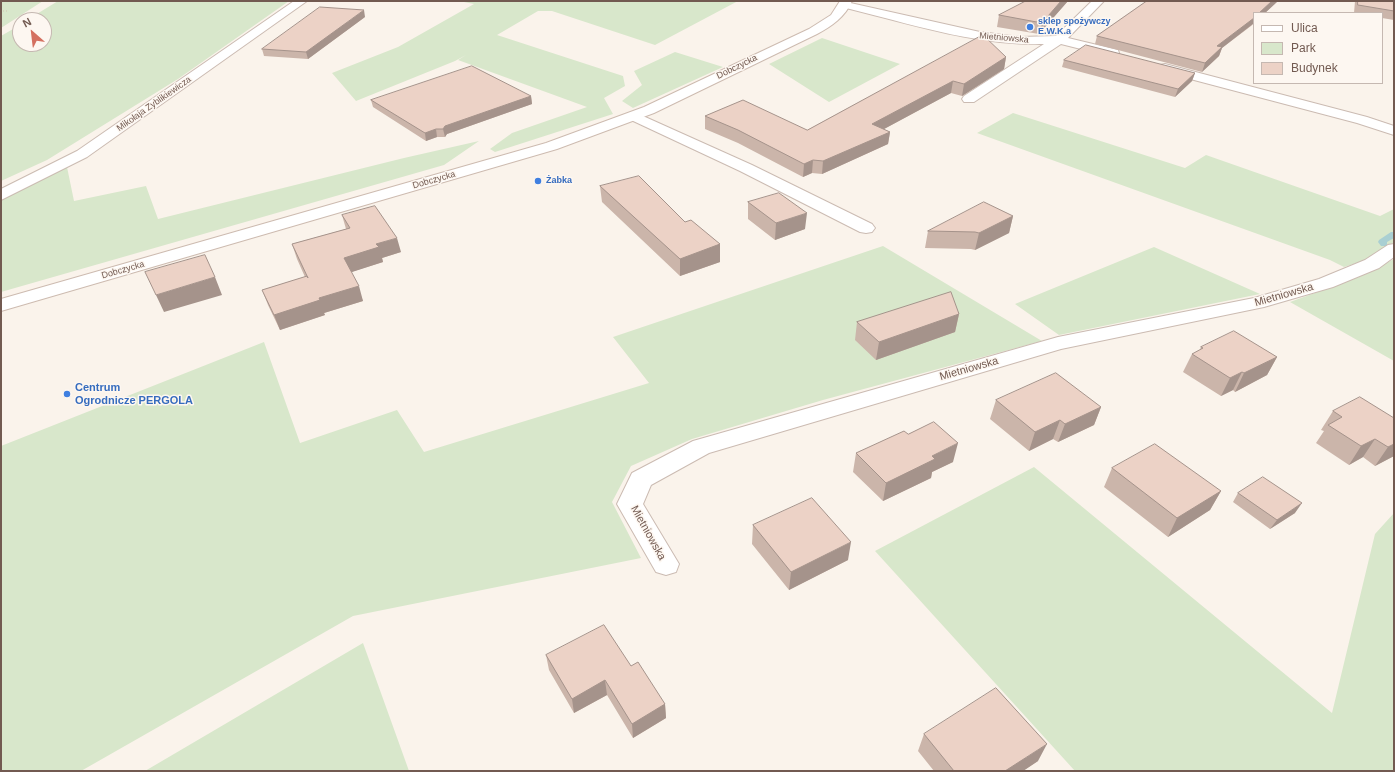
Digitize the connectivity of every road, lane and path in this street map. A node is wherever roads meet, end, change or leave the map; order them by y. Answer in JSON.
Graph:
{"nodes":[{"id":1,"x":300,"y":1,"type":"edge"},
{"id":2,"x":1098,"y":1,"type":"edge"},
{"id":3,"x":846,"y":3,"type":"edge"},
{"id":4,"x":1,"y":11,"type":"edge"},
{"id":5,"x":8,"y":11,"type":"dead end"},
{"id":6,"x":1059,"y":40,"type":"junction"},
{"id":7,"x":1128,"y":58,"type":"edge"},
{"id":8,"x":1155,"y":65,"type":"edge"},
{"id":9,"x":969,"y":99,"type":"dead end"},
{"id":10,"x":634,"y":116,"type":"junction"},
{"id":11,"x":1394,"y":131,"type":"edge"},
{"id":12,"x":1,"y":195,"type":"edge"},
{"id":13,"x":866,"y":228,"type":"dead end"},
{"id":14,"x":1394,"y":249,"type":"edge"},
{"id":15,"x":1,"y":305,"type":"edge"},
{"id":16,"x":666,"y":564,"type":"dead end"}],
"edges":[{"from":1,"to":12,"type":"street","name":"Mikołaja Zyblikiewicza"},
{"from":2,"to":6,"type":"street"},
{"from":3,"to":6,"type":"street","name":"Mietniowska"},
{"from":3,"to":10,"type":"street","name":"Dobczycka"},
{"from":4,"to":5,"type":"path"},
{"from":6,"to":7,"type":"street","name":"Mietniowska"},
{"from":6,"to":9,"type":"street"},
{"from":8,"to":11,"type":"street"},
{"from":10,"to":13,"type":"street"},
{"from":10,"to":15,"type":"street","name":"Dobczycka"},
{"from":14,"to":16,"type":"street","name":"Mietniowska"}]}
